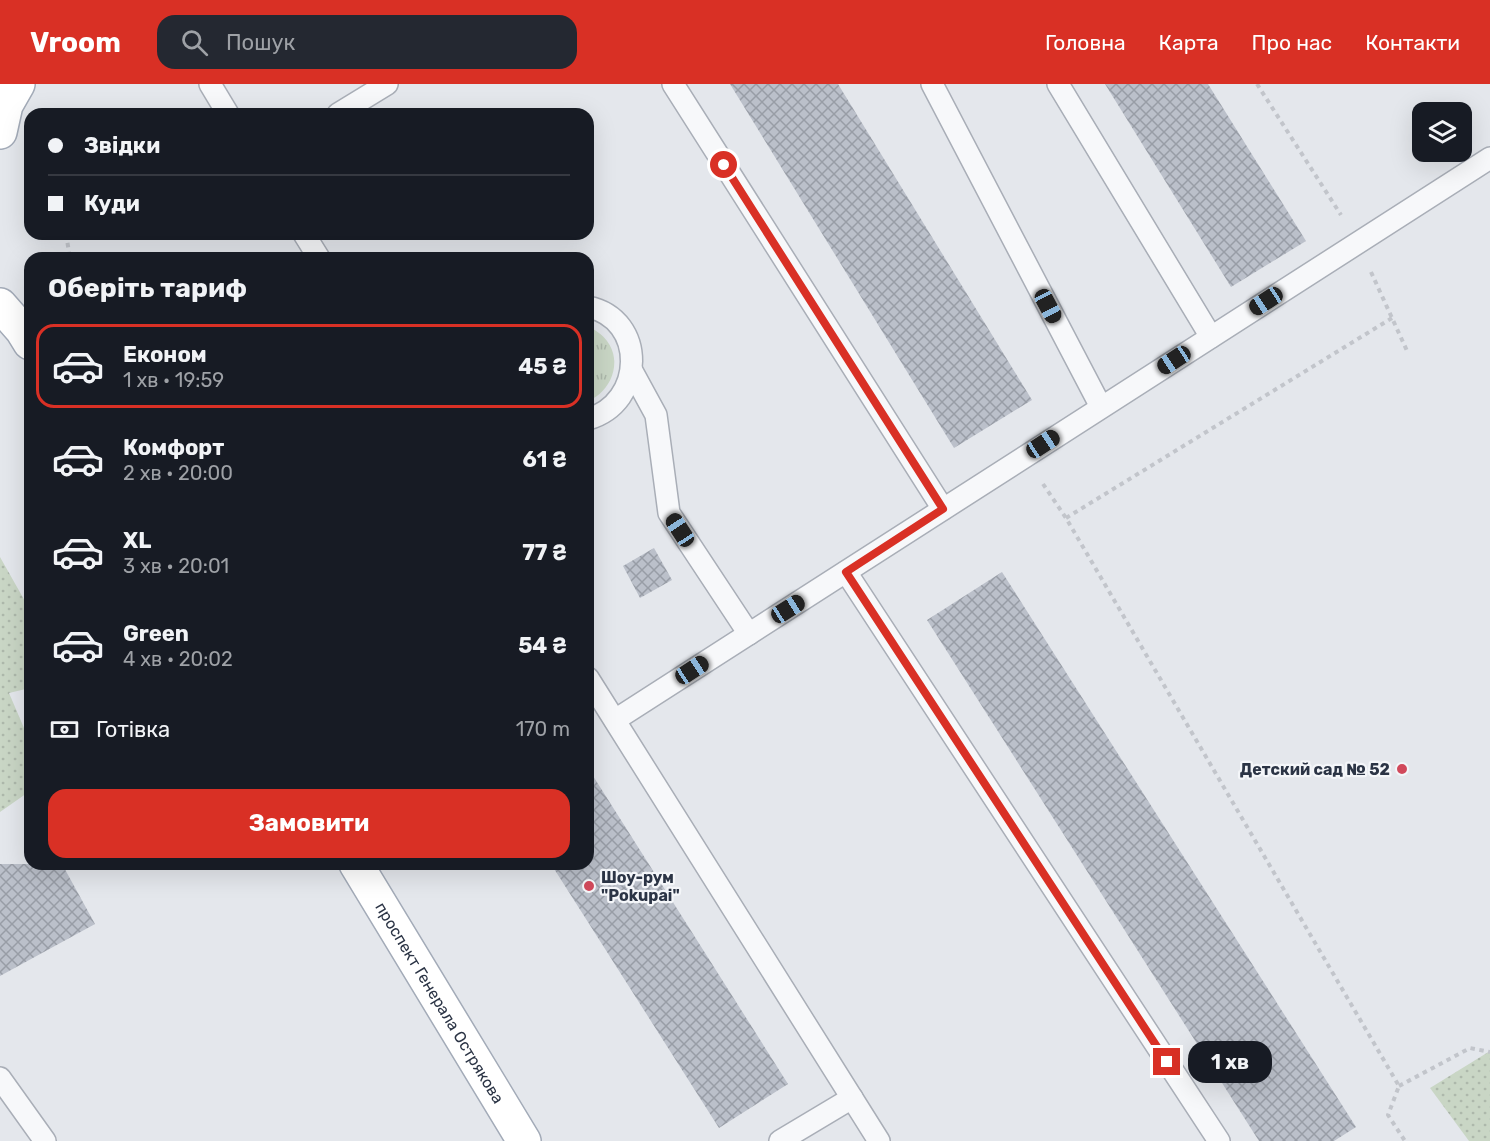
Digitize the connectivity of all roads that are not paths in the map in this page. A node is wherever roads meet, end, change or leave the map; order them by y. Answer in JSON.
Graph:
{"nodes":[{"id":1,"x":18,"y":84,"type":"edge"},
{"id":2,"x":210,"y":84,"type":"edge"},
{"id":3,"x":387,"y":84,"type":"edge"},
{"id":4,"x":673,"y":84,"type":"edge"},
{"id":5,"x":932,"y":84,"type":"edge"},
{"id":6,"x":1058,"y":84,"type":"edge"},
{"id":7,"x":224,"y":108,"type":"edge"},
{"id":8,"x":348,"y":108,"type":"edge"},
{"id":9,"x":0,"y":132,"type":"edge"},
{"id":10,"x":1490,"y":158,"type":"edge"},
{"id":11,"x":0,"y":305,"type":"edge"},
{"id":12,"x":594,"y":308,"type":"edge"},
{"id":13,"x":24,"y":333,"type":"edge"},
{"id":14,"x":1211,"y":337,"type":"junction"},
{"id":15,"x":632,"y":370,"type":"junction"},
{"id":16,"x":1101,"y":407,"type":"junction"},
{"id":17,"x":594,"y":417,"type":"edge"},
{"id":18,"x":943,"y":509,"type":"junction"},
{"id":19,"x":846,"y":572,"type":"junction"},
{"id":20,"x":749,"y":634,"type":"junction"},
{"id":21,"x":594,"y":687,"type":"edge"},
{"id":22,"x":615,"y":720,"type":"junction"},
{"id":23,"x":360,"y":870,"type":"edge"},
{"id":24,"x":0,"y":1078,"type":"edge"},
{"id":25,"x":852,"y":1098,"type":"junction"},
{"id":26,"x":520,"y":1140,"type":"edge"},
{"id":27,"x":45,"y":1141,"type":"edge"},
{"id":28,"x":780,"y":1141,"type":"edge"},
{"id":29,"x":879,"y":1141,"type":"edge"},
{"id":30,"x":1219,"y":1141,"type":"edge"}],
"edges":[{"from":1,"to":9,"type":"main road"},
{"from":2,"to":7,"type":"lane"},
{"from":3,"to":8,"type":"lane"},
{"from":4,"to":18,"type":"lane"},
{"from":5,"to":16,"type":"lane"},
{"from":6,"to":14,"type":"lane"},
{"from":10,"to":14,"type":"lane"},
{"from":11,"to":13,"type":"main road"},
{"from":12,"to":15,"type":"lane"},
{"from":14,"to":16,"type":"lane"},
{"from":15,"to":17,"type":"lane"},
{"from":15,"to":20,"type":"lane"},
{"from":16,"to":18,"type":"lane"},
{"from":18,"to":19,"type":"lane"},
{"from":19,"to":20,"type":"lane"},
{"from":19,"to":30,"type":"lane"},
{"from":20,"to":22,"type":"lane"},
{"from":21,"to":22,"type":"lane"},
{"from":22,"to":25,"type":"lane"},
{"from":23,"to":26,"type":"main road","name":"проспект Генерала Острякова"},
{"from":24,"to":27,"type":"lane"},
{"from":25,"to":28,"type":"lane"},
{"from":25,"to":29,"type":"lane"}]}
